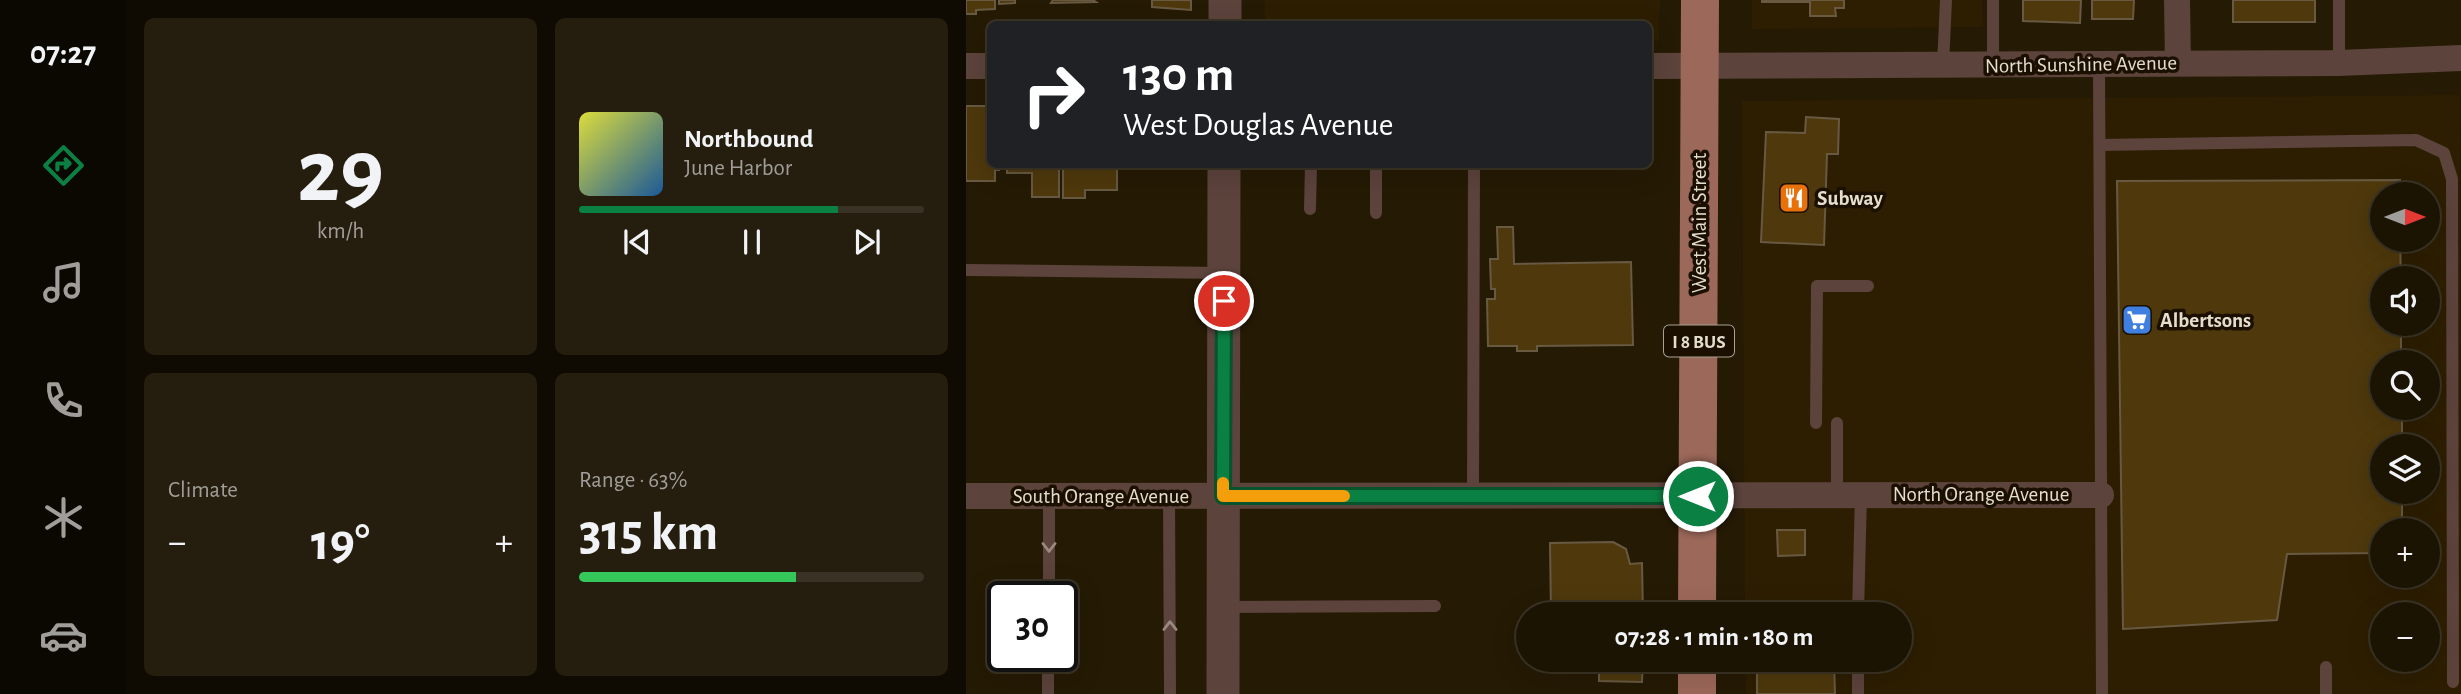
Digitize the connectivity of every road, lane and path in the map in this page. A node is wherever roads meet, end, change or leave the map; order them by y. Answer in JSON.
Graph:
{"nodes":[{"id":1,"x":1225,"y":0,"type":"edge"},
{"id":2,"x":1700,"y":0,"type":"edge"},
{"id":3,"x":1946,"y":0,"type":"edge"},
{"id":4,"x":1993,"y":0,"type":"edge"},
{"id":5,"x":2177,"y":0,"type":"edge"},
{"id":6,"x":2339,"y":0,"type":"edge"},
{"id":7,"x":1224,"y":21,"type":"edge"},
{"id":8,"x":2461,"y":58,"type":"edge"},
{"id":9,"x":2178,"y":63,"type":"junction"},
{"id":10,"x":2339,"y":63,"type":"junction"},
{"id":11,"x":2099,"y":64,"type":"junction"},
{"id":12,"x":966,"y":66,"type":"edge"},
{"id":13,"x":987,"y":66,"type":"edge"},
{"id":14,"x":1652,"y":66,"type":"edge"},
{"id":15,"x":1700,"y":66,"type":"junction"},
{"id":16,"x":1943,"y":66,"type":"junction"},
{"id":17,"x":1993,"y":66,"type":"junction"},
{"id":18,"x":2100,"y":145,"type":"junction"},
{"id":19,"x":1224,"y":168,"type":"edge"},
{"id":20,"x":1311,"y":168,"type":"edge"},
{"id":21,"x":1376,"y":168,"type":"edge"},
{"id":22,"x":1474,"y":168,"type":"edge"},
{"id":23,"x":1310,"y":209,"type":"dead end"},
{"id":24,"x":1376,"y":213,"type":"dead end"},
{"id":25,"x":966,"y":270,"type":"edge"},
{"id":26,"x":1224,"y":273,"type":"junction"},
{"id":27,"x":1868,"y":286,"type":"dead end"},
{"id":28,"x":1816,"y":423,"type":"dead end"},
{"id":29,"x":1837,"y":423,"type":"dead end"},
{"id":30,"x":2101,"y":495,"type":"junction"},
{"id":31,"x":966,"y":496,"type":"edge"},
{"id":32,"x":1049,"y":496,"type":"junction"},
{"id":33,"x":1169,"y":496,"type":"junction"},
{"id":34,"x":1223,"y":496,"type":"junction"},
{"id":35,"x":1473,"y":496,"type":"junction"},
{"id":36,"x":1698,"y":496,"type":"junction"},
{"id":37,"x":1849,"y":496,"type":"junction"},
{"id":38,"x":2457,"y":497,"type":"edge"},
{"id":39,"x":1049,"y":581,"type":"edge"},
{"id":40,"x":1697,"y":602,"type":"edge"},
{"id":41,"x":1857,"y":602,"type":"edge"},
{"id":42,"x":1435,"y":606,"type":"dead end"},
{"id":43,"x":1223,"y":607,"type":"junction"},
{"id":44,"x":2326,"y":667,"type":"dead end"},
{"id":45,"x":1048,"y":672,"type":"edge"},
{"id":46,"x":1697,"y":672,"type":"edge"},
{"id":47,"x":1858,"y":672,"type":"edge"},
{"id":48,"x":2453,"y":682,"type":"dead end"},
{"id":49,"x":1048,"y":694,"type":"edge"},
{"id":50,"x":1170,"y":694,"type":"edge"},
{"id":51,"x":1223,"y":694,"type":"edge"},
{"id":52,"x":1697,"y":694,"type":"edge"},
{"id":53,"x":1858,"y":694,"type":"edge"},
{"id":54,"x":2102,"y":694,"type":"edge"},
{"id":55,"x":2326,"y":694,"type":"edge"}],
"edges":[{"from":1,"to":7,"type":"street"},
{"from":2,"to":15,"type":"main road","name":"West Main Street","number":"I 8 BUS"},
{"from":3,"to":16,"type":"lane"},
{"from":4,"to":17,"type":"lane"},
{"from":5,"to":9,"type":"street"},
{"from":6,"to":10,"type":"lane"},
{"from":8,"to":10,"type":"street","name":"North Sunshine Avenue"},
{"from":9,"to":10,"type":"street","name":"North Sunshine Avenue"},
{"from":9,"to":11,"type":"street","name":"North Sunshine Avenue"},
{"from":11,"to":17,"type":"street","name":"North Sunshine Avenue"},
{"from":11,"to":18,"type":"lane"},
{"from":12,"to":13,"type":"street"},
{"from":14,"to":15,"type":"street","name":"North Sunshine Avenue"},
{"from":15,"to":16,"type":"street","name":"North Sunshine Avenue"},
{"from":15,"to":36,"type":"main road","name":"West Main Street","number":"I 8 BUS"},
{"from":16,"to":17,"type":"street","name":"North Sunshine Avenue"},
{"from":18,"to":30,"type":"lane"},
{"from":18,"to":38,"type":"lane"},
{"from":19,"to":26,"type":"street"},
{"from":20,"to":23,"type":"lane"},
{"from":21,"to":24,"type":"lane"},
{"from":22,"to":35,"type":"lane"},
{"from":25,"to":26,"type":"lane"},
{"from":26,"to":34,"type":"street"},
{"from":27,"to":28,"type":"lane"},
{"from":29,"to":37,"type":"lane"},
{"from":30,"to":37,"type":"street","name":"North Orange Avenue"},
{"from":30,"to":54,"type":"lane"},
{"from":31,"to":32,"type":"street","name":"South Orange Avenue"},
{"from":32,"to":33,"type":"street","name":"South Orange Avenue"},
{"from":32,"to":39,"type":"lane","one_way":true},
{"from":33,"to":34,"type":"street","name":"South Orange Avenue"},
{"from":50,"to":33,"type":"lane","one_way":true},
{"from":34,"to":35,"type":"street","name":"South Orange Avenue"},
{"from":34,"to":43,"type":"street"},
{"from":35,"to":36,"type":"street","name":"South Orange Avenue"},
{"from":36,"to":37,"type":"street","name":"North Orange Avenue"},
{"from":36,"to":40,"type":"main road","name":"West Main Street","number":"I 8 BUS"},
{"from":37,"to":41,"type":"lane"},
{"from":38,"to":48,"type":"lane"},
{"from":42,"to":43,"type":"lane"},
{"from":43,"to":51,"type":"street"},
{"from":44,"to":55,"type":"lane"},
{"from":45,"to":49,"type":"lane"},
{"from":46,"to":52,"type":"main road"},
{"from":47,"to":53,"type":"lane"}]}
